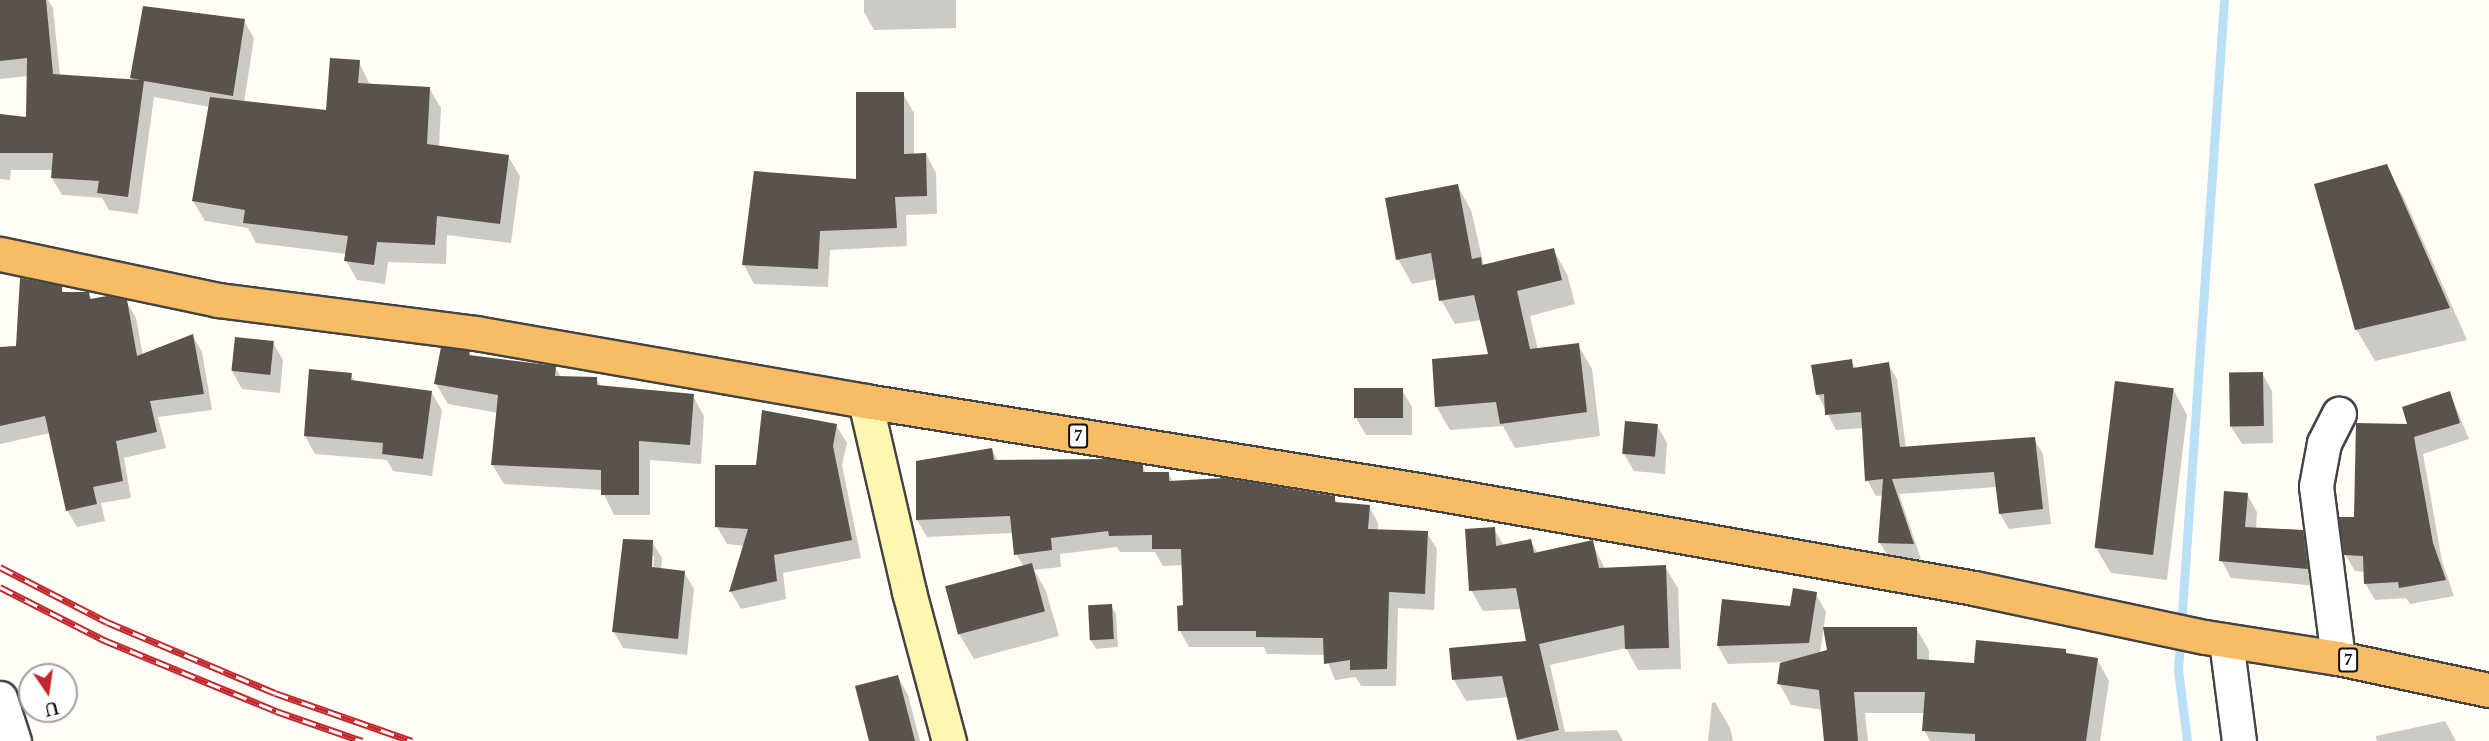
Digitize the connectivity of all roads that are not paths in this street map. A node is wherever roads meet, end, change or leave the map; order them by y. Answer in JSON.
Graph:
{"nodes":[{"id":1,"x":0,"y":254,"type":"edge"},
{"id":2,"x":865,"y":401,"type":"junction"},
{"id":3,"x":2339,"y":414,"type":"dead end"},
{"id":4,"x":2216,"y":639,"type":"junction"},
{"id":5,"x":2338,"y":657,"type":"junction"},
{"id":6,"x":2489,"y":690,"type":"edge"},
{"id":7,"x":0,"y":698,"type":"edge"},
{"id":8,"x":14,"y":741,"type":"edge"},
{"id":9,"x":949,"y":741,"type":"edge"},
{"id":10,"x":2239,"y":741,"type":"edge"}],
"edges":[{"from":1,"to":2,"type":"highway","number":"7"},
{"from":2,"to":4,"type":"highway","number":"7"},
{"from":2,"to":9,"type":"main road"},
{"from":3,"to":5,"type":"street"},
{"from":4,"to":5,"type":"highway","number":"7"},
{"from":4,"to":10,"type":"street"},
{"from":5,"to":6,"type":"highway","number":"7"},
{"from":7,"to":8,"type":"street"}]}
